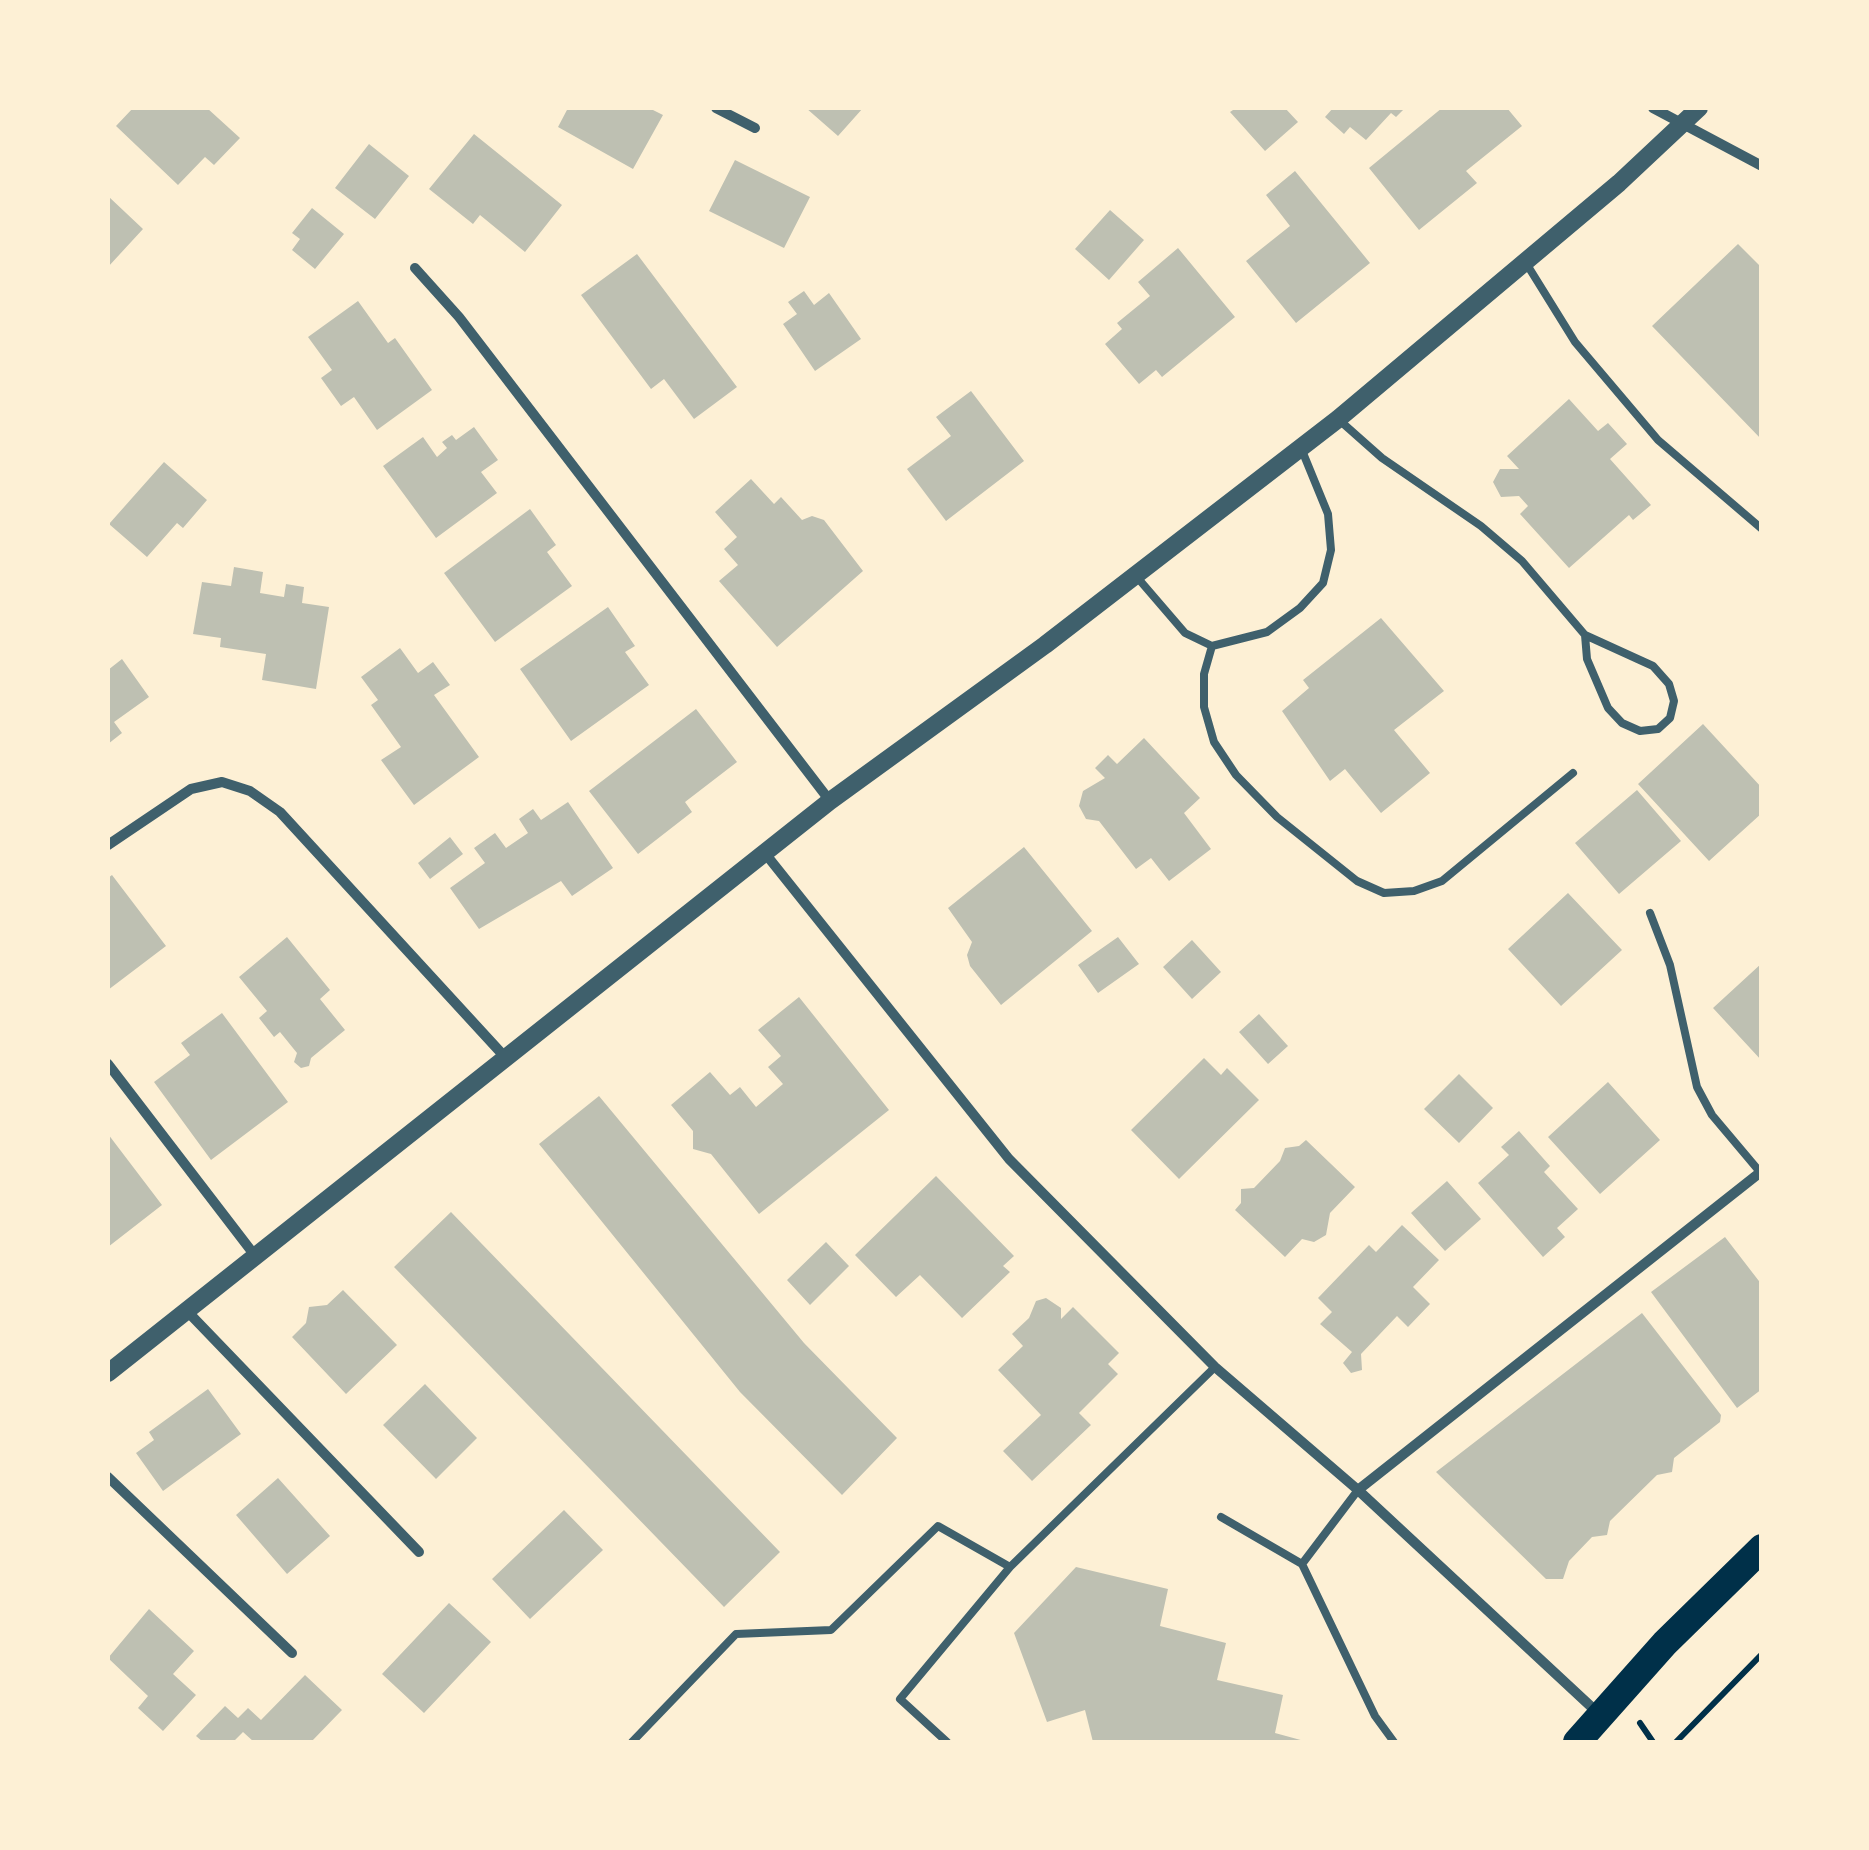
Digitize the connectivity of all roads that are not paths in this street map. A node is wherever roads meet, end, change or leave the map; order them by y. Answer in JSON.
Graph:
{"nodes":[{"id":1,"x":716,"y":108,"type":"edge"},
{"id":2,"x":1653,"y":108,"type":"edge"},
{"id":3,"x":1698,"y":108,"type":"edge"},
{"id":4,"x":1681,"y":125,"type":"junction"},
{"id":5,"x":756,"y":128,"type":"dead end"},
{"id":6,"x":1762,"y":166,"type":"edge"},
{"id":7,"x":1526,"y":264,"type":"junction"},
{"id":8,"x":415,"y":268,"type":"dead end"},
{"id":9,"x":1338,"y":419,"type":"junction"},
{"id":10,"x":1300,"y":448,"type":"junction"},
{"id":11,"x":1762,"y":528,"type":"edge"},
{"id":12,"x":1136,"y":576,"type":"junction"},
{"id":13,"x":1585,"y":635,"type":"junction"},
{"id":14,"x":1212,"y":646,"type":"junction"},
{"id":15,"x":1573,"y":774,"type":"dead end"},
{"id":16,"x":830,"y":801,"type":"junction"},
{"id":17,"x":108,"y":845,"type":"edge"},
{"id":18,"x":764,"y":852,"type":"junction"},
{"id":19,"x":1650,"y":913,"type":"dead end"},
{"id":20,"x":504,"y":1056,"type":"junction"},
{"id":21,"x":108,"y":1064,"type":"edge"},
{"id":22,"x":1761,"y":1172,"type":"edge"},
{"id":23,"x":256,"y":1258,"type":"junction"},
{"id":24,"x":186,"y":1312,"type":"junction"},
{"id":25,"x":1215,"y":1367,"type":"junction"},
{"id":26,"x":108,"y":1373,"type":"edge"},
{"id":27,"x":108,"y":1477,"type":"edge"},
{"id":28,"x":1358,"y":1490,"type":"junction"},
{"id":29,"x":1222,"y":1517,"type":"dead end"},
{"id":30,"x":1762,"y":1548,"type":"edge"},
{"id":31,"x":419,"y":1552,"type":"dead end"},
{"id":32,"x":1302,"y":1564,"type":"junction"},
{"id":33,"x":1010,"y":1567,"type":"junction"},
{"id":34,"x":292,"y":1652,"type":"dead end"},
{"id":35,"x":1600,"y":1715,"type":"junction"},
{"id":36,"x":632,"y":1742,"type":"edge"},
{"id":37,"x":947,"y":1742,"type":"edge"},
{"id":38,"x":1394,"y":1742,"type":"edge"},
{"id":39,"x":1578,"y":1742,"type":"edge"}],
"edges":[{"from":1,"to":5,"type":"street"},
{"from":2,"to":4,"type":"street"},
{"from":3,"to":4,"type":"street"},
{"from":4,"to":6,"type":"street"},
{"from":4,"to":7,"type":"street"},
{"from":7,"to":9,"type":"street"},
{"from":7,"to":11,"type":"lane"},
{"from":8,"to":16,"type":"street"},
{"from":9,"to":10,"type":"street"},
{"from":9,"to":13,"type":"lane"},
{"from":10,"to":12,"type":"street"},
{"from":10,"to":14,"type":"lane"},
{"from":12,"to":14,"type":"lane"},
{"from":12,"to":16,"type":"street"},
{"from":13,"to":13,"type":"lane"},
{"from":14,"to":15,"type":"lane"},
{"from":16,"to":18,"type":"street"},
{"from":17,"to":20,"type":"street"},
{"from":18,"to":20,"type":"street"},
{"from":18,"to":25,"type":"street"},
{"from":19,"to":22,"type":"lane"},
{"from":20,"to":23,"type":"street"},
{"from":21,"to":23,"type":"street"},
{"from":22,"to":28,"type":"street"},
{"from":23,"to":24,"type":"street"},
{"from":24,"to":26,"type":"street"},
{"from":24,"to":31,"type":"street"},
{"from":25,"to":28,"type":"street"},
{"from":25,"to":33,"type":"lane"},
{"from":27,"to":34,"type":"street"},
{"from":28,"to":32,"type":"lane"},
{"from":28,"to":35,"type":"street"},
{"from":29,"to":32,"type":"lane"},
{"from":30,"to":35,"type":"highway"},
{"from":32,"to":38,"type":"lane"},
{"from":33,"to":36,"type":"lane"},
{"from":33,"to":37,"type":"lane"},
{"from":35,"to":39,"type":"highway"}]}
